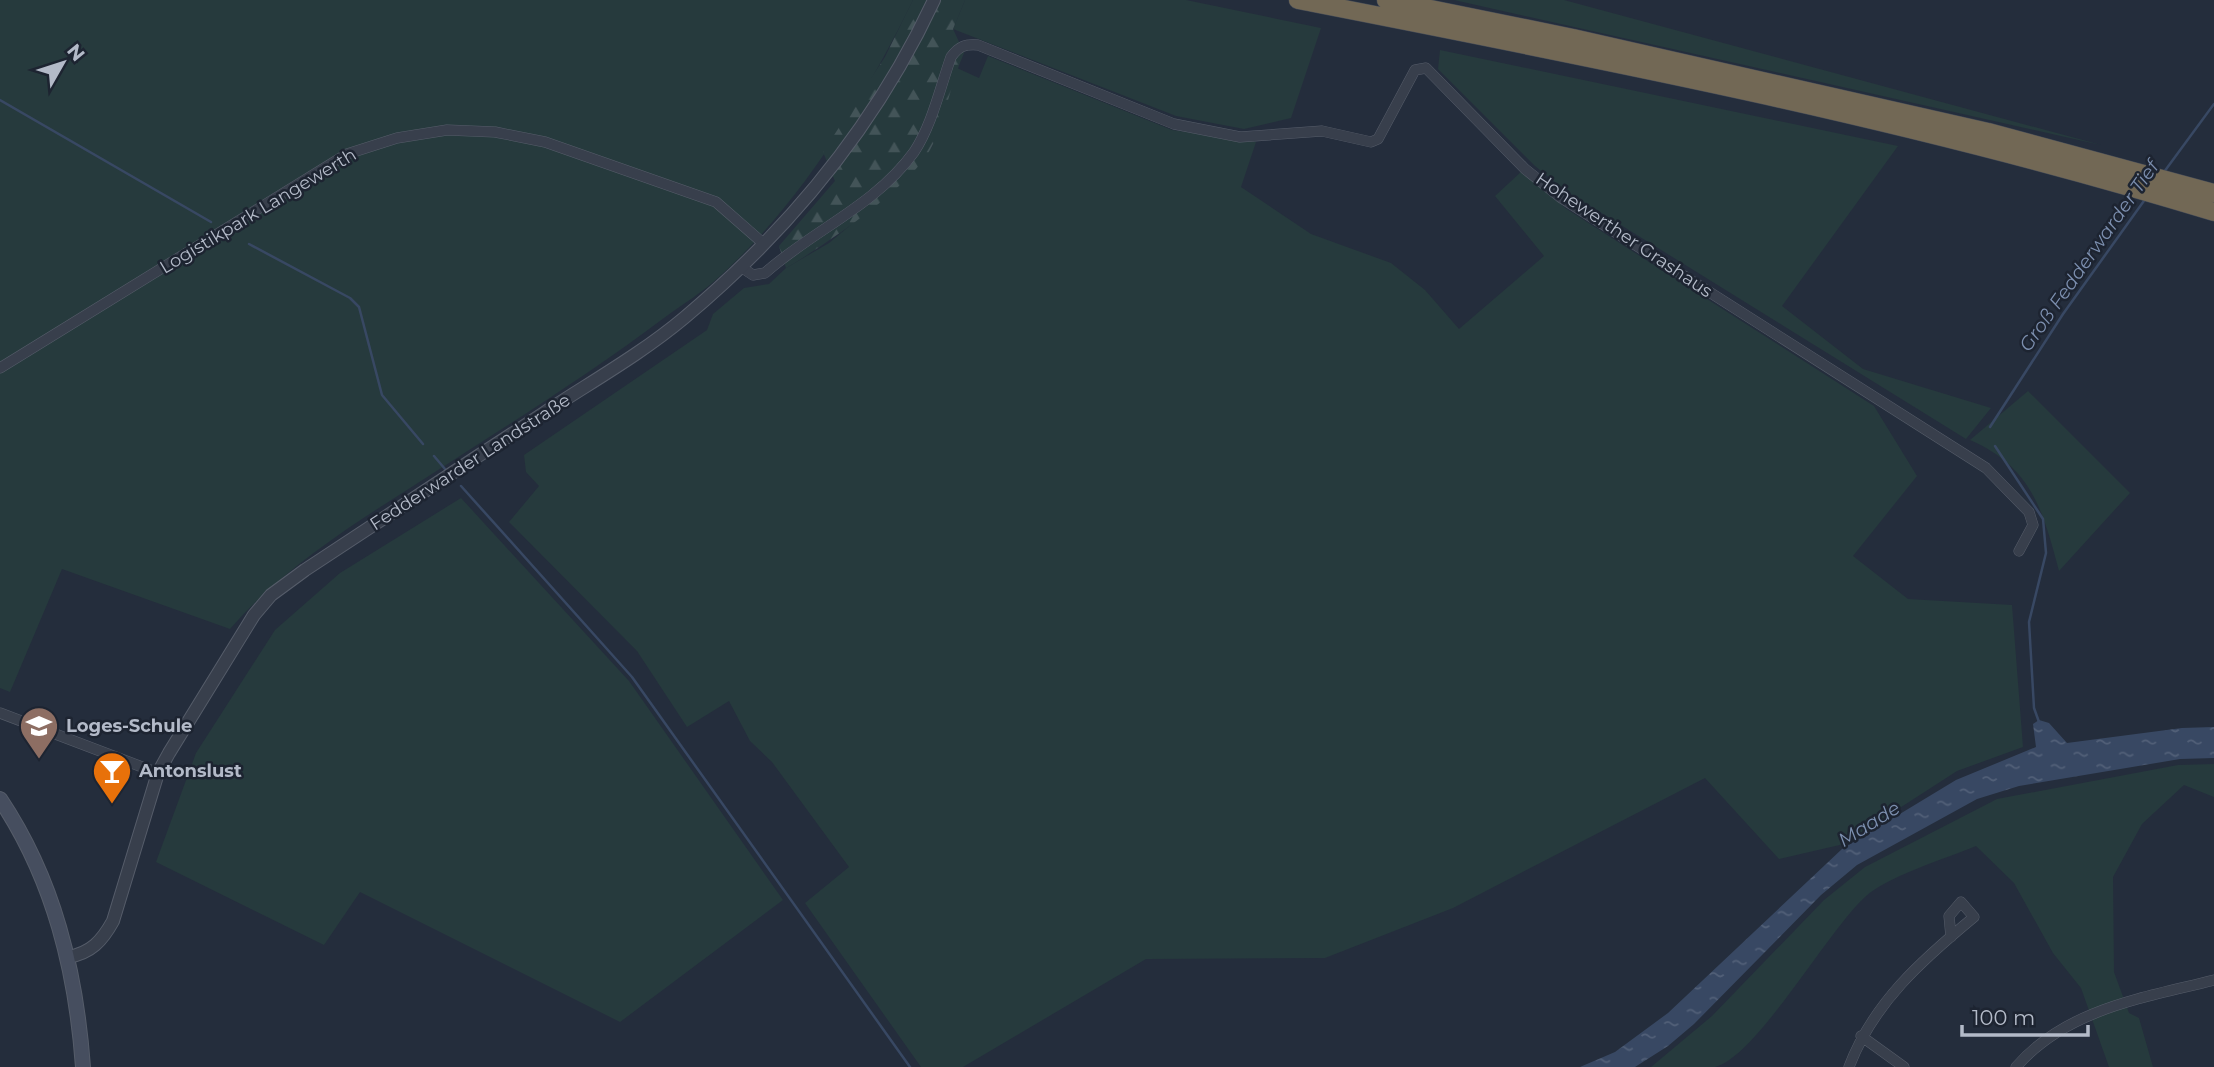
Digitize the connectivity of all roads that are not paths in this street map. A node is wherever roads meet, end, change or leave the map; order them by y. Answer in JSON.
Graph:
{"nodes":[{"id":1,"x":933,"y":0,"type":"edge"},
{"id":2,"x":1298,"y":0,"type":"edge"},
{"id":3,"x":1386,"y":0,"type":"edge"},
{"id":4,"x":2123,"y":176,"type":"junction"},
{"id":5,"x":2214,"y":193,"type":"edge"},
{"id":6,"x":2214,"y":212,"type":"edge"},
{"id":7,"x":764,"y":244,"type":"junction"},
{"id":8,"x":741,"y":267,"type":"junction"},
{"id":9,"x":0,"y":368,"type":"edge"},
{"id":10,"x":2019,"y":551,"type":"dead end"},
{"id":11,"x":0,"y":713,"type":"edge"},
{"id":12,"x":158,"y":773,"type":"junction"},
{"id":13,"x":0,"y":799,"type":"edge"},
{"id":14,"x":1951,"y":937,"type":"dead end"},
{"id":15,"x":68,"y":957,"type":"junction"},
{"id":16,"x":2214,"y":980,"type":"edge"},
{"id":17,"x":1861,"y":1037,"type":"junction"},
{"id":18,"x":83,"y":1067,"type":"edge"},
{"id":19,"x":1849,"y":1067,"type":"edge"},
{"id":20,"x":1904,"y":1067,"type":"edge"},
{"id":21,"x":2016,"y":1067,"type":"edge"}],
"edges":[{"from":1,"to":7,"type":"street","name":"Fedderwarder Landstraße"},
{"from":2,"to":4,"type":"highway"},
{"from":3,"to":4,"type":"highway"},
{"from":4,"to":5,"type":"highway"},
{"from":4,"to":6,"type":"highway"},
{"from":7,"to":8,"type":"street","name":"Fedderwarder Landstraße"},
{"from":7,"to":9,"type":"street","name":"Logistikpark Langewerth"},
{"from":8,"to":10,"type":"street","name":"Hohewerther Grashaus"},
{"from":8,"to":12,"type":"street","name":"Fedderwarder Landstraße"},
{"from":11,"to":12,"type":"street"},
{"from":12,"to":15,"type":"street","name":"Fedderwarder Landstraße"},
{"from":13,"to":15,"type":"main road"},
{"from":14,"to":17,"type":"street"},
{"from":15,"to":18,"type":"main road"},
{"from":16,"to":21,"type":"street"},
{"from":17,"to":19,"type":"street"},
{"from":17,"to":20,"type":"street"}]}
